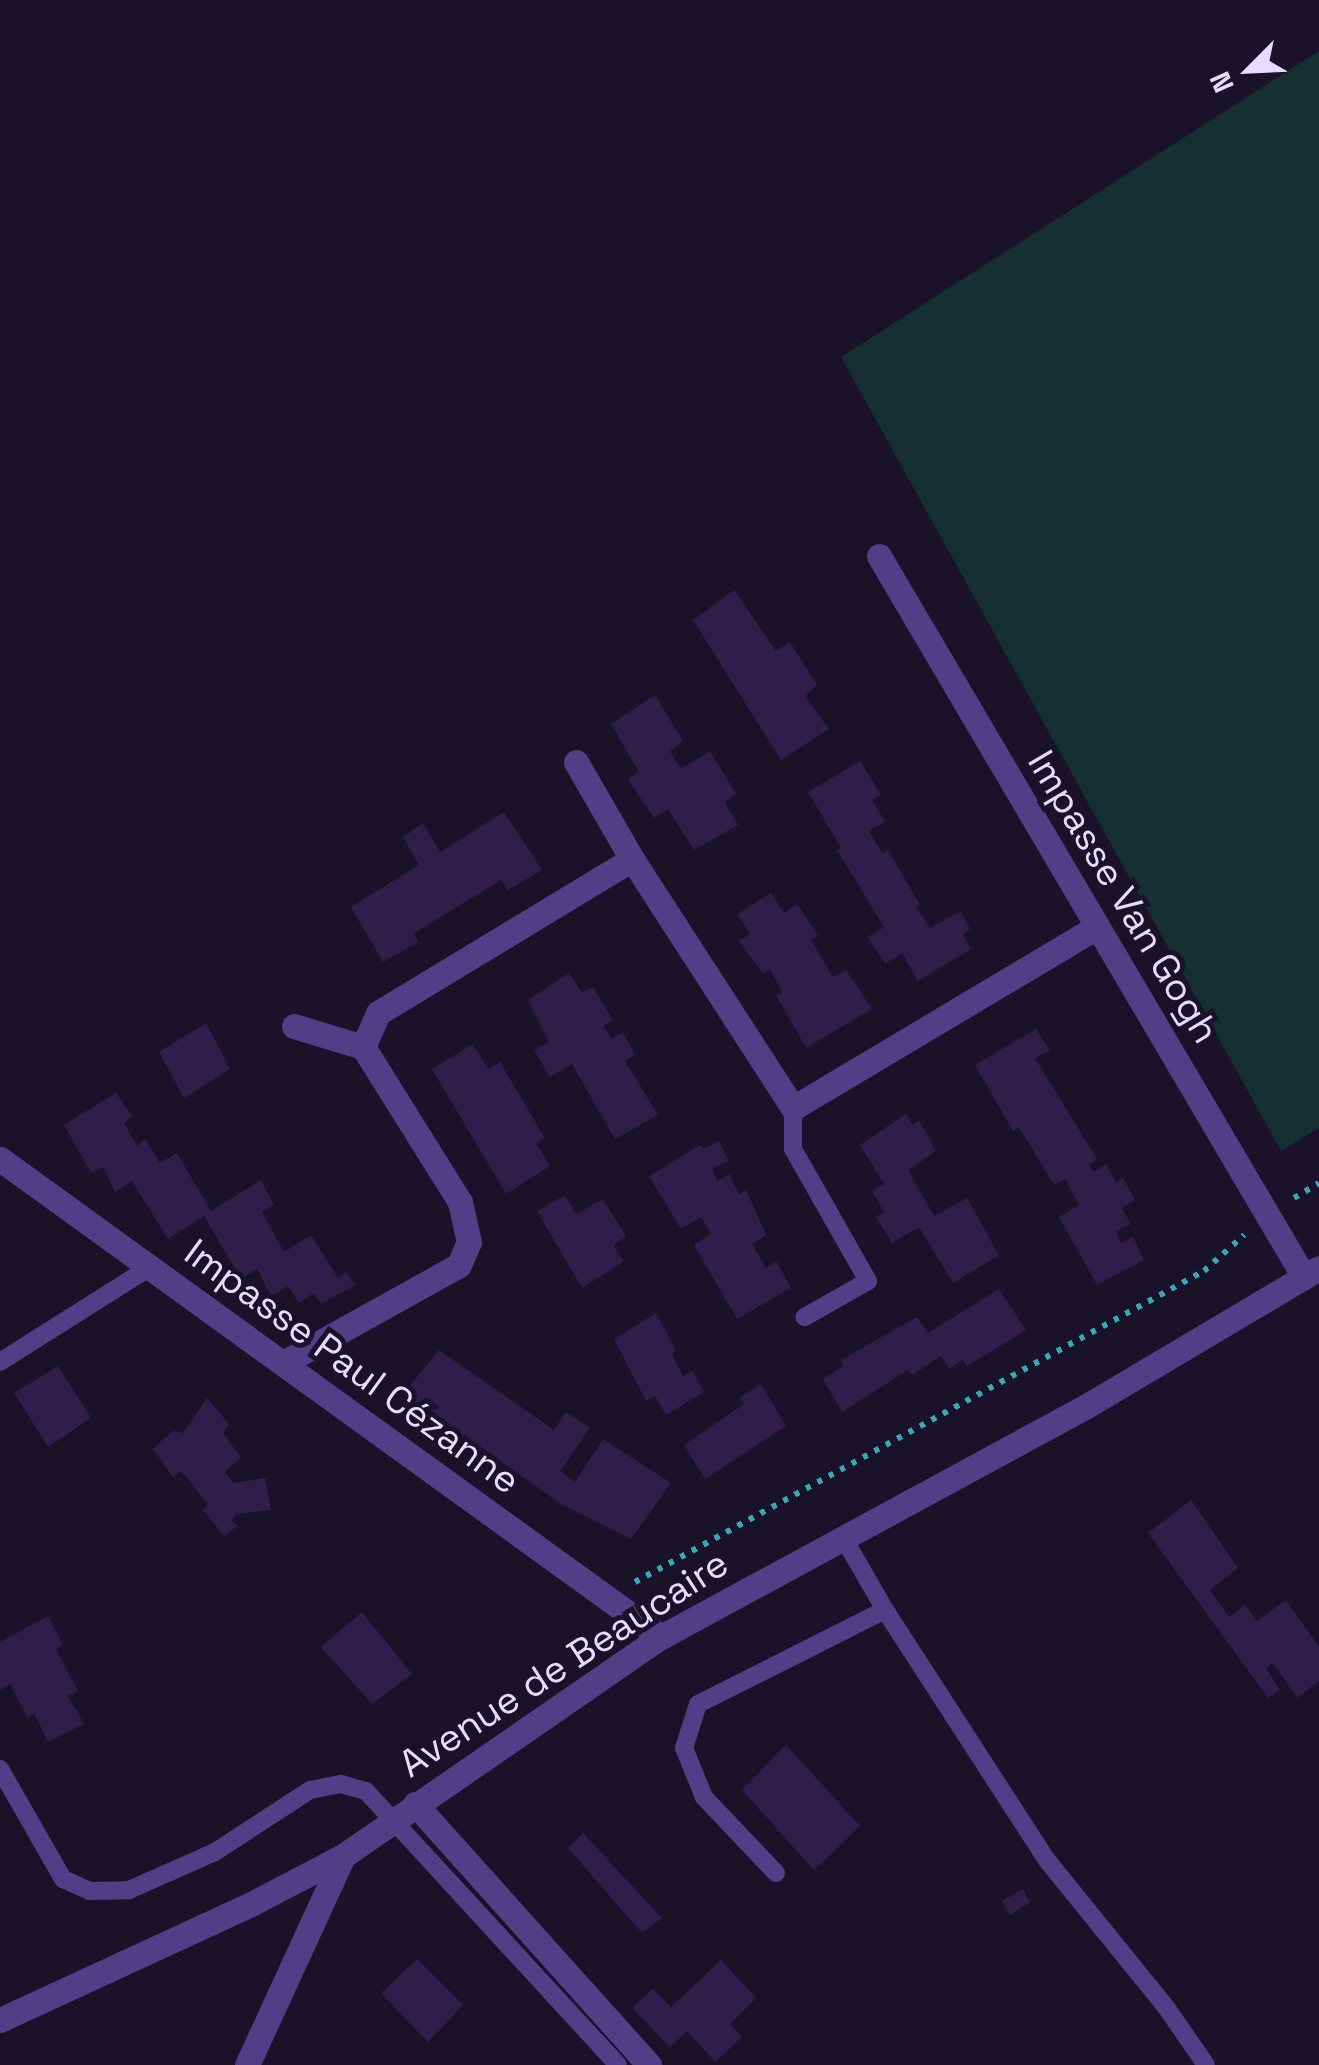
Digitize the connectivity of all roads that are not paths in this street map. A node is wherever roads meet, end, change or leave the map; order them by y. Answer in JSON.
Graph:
{"nodes":[{"id":1,"x":879,"y":556,"type":"dead end"},
{"id":2,"x":576,"y":762,"type":"dead end"},
{"id":3,"x":632,"y":859,"type":"junction"},
{"id":4,"x":1097,"y":926,"type":"junction"},
{"id":5,"x":294,"y":1026,"type":"dead end"},
{"id":6,"x":364,"y":1047,"type":"junction"},
{"id":7,"x":793,"y":1108,"type":"junction"},
{"id":8,"x":0,"y":1159,"type":"edge"},
{"id":9,"x":150,"y":1268,"type":"junction"},
{"id":10,"x":1311,"y":1272,"type":"edge"},
{"id":11,"x":805,"y":1317,"type":"dead end"},
{"id":12,"x":0,"y":1362,"type":"edge"},
{"id":13,"x":283,"y":1364,"type":"junction"},
{"id":14,"x":843,"y":1537,"type":"junction"},
{"id":15,"x":885,"y":1610,"type":"junction"},
{"id":16,"x":661,"y":1637,"type":"junction"},
{"id":17,"x":0,"y":1770,"type":"edge"},
{"id":18,"x":405,"y":1811,"type":"junction"},
{"id":19,"x":343,"y":1856,"type":"junction"},
{"id":20,"x":776,"y":1873,"type":"dead end"},
{"id":21,"x":0,"y":2020,"type":"edge"},
{"id":22,"x":247,"y":2065,"type":"edge"},
{"id":23,"x":618,"y":2065,"type":"edge"},
{"id":24,"x":649,"y":2065,"type":"edge"},
{"id":25,"x":1206,"y":2065,"type":"edge"}],
"edges":[{"from":1,"to":4,"type":"street","name":"Impasse Van Gogh"},
{"from":2,"to":3,"type":"street"},
{"from":3,"to":6,"type":"street"},
{"from":3,"to":7,"type":"street"},
{"from":4,"to":7,"type":"street"},
{"from":4,"to":10,"type":"street","name":"Impasse Van Gogh"},
{"from":5,"to":6,"type":"street"},
{"from":6,"to":13,"type":"street"},
{"from":7,"to":11,"type":"lane"},
{"from":8,"to":9,"type":"street","name":"Impasse Paul Cézanne"},
{"from":9,"to":12,"type":"lane"},
{"from":9,"to":13,"type":"street","name":"Impasse Paul Cézanne"},
{"from":10,"to":14,"type":"street","name":"Avenue de Beaucaire"},
{"from":13,"to":16,"type":"street","name":"Impasse Paul Cézanne"},
{"from":14,"to":15,"type":"lane"},
{"from":14,"to":16,"type":"street","name":"Avenue de Beaucaire"},
{"from":15,"to":20,"type":"lane"},
{"from":15,"to":25,"type":"lane"},
{"from":16,"to":18,"type":"street","name":"Avenue de Beaucaire"},
{"from":17,"to":18,"type":"lane"},
{"from":18,"to":19,"type":"street","name":"Avenue de Beaucaire"},
{"from":18,"to":23,"type":"lane"},
{"from":18,"to":24,"type":"street"},
{"from":19,"to":21,"type":"street","name":"Avenue de Beaucaire"},
{"from":19,"to":22,"type":"street"}]}
